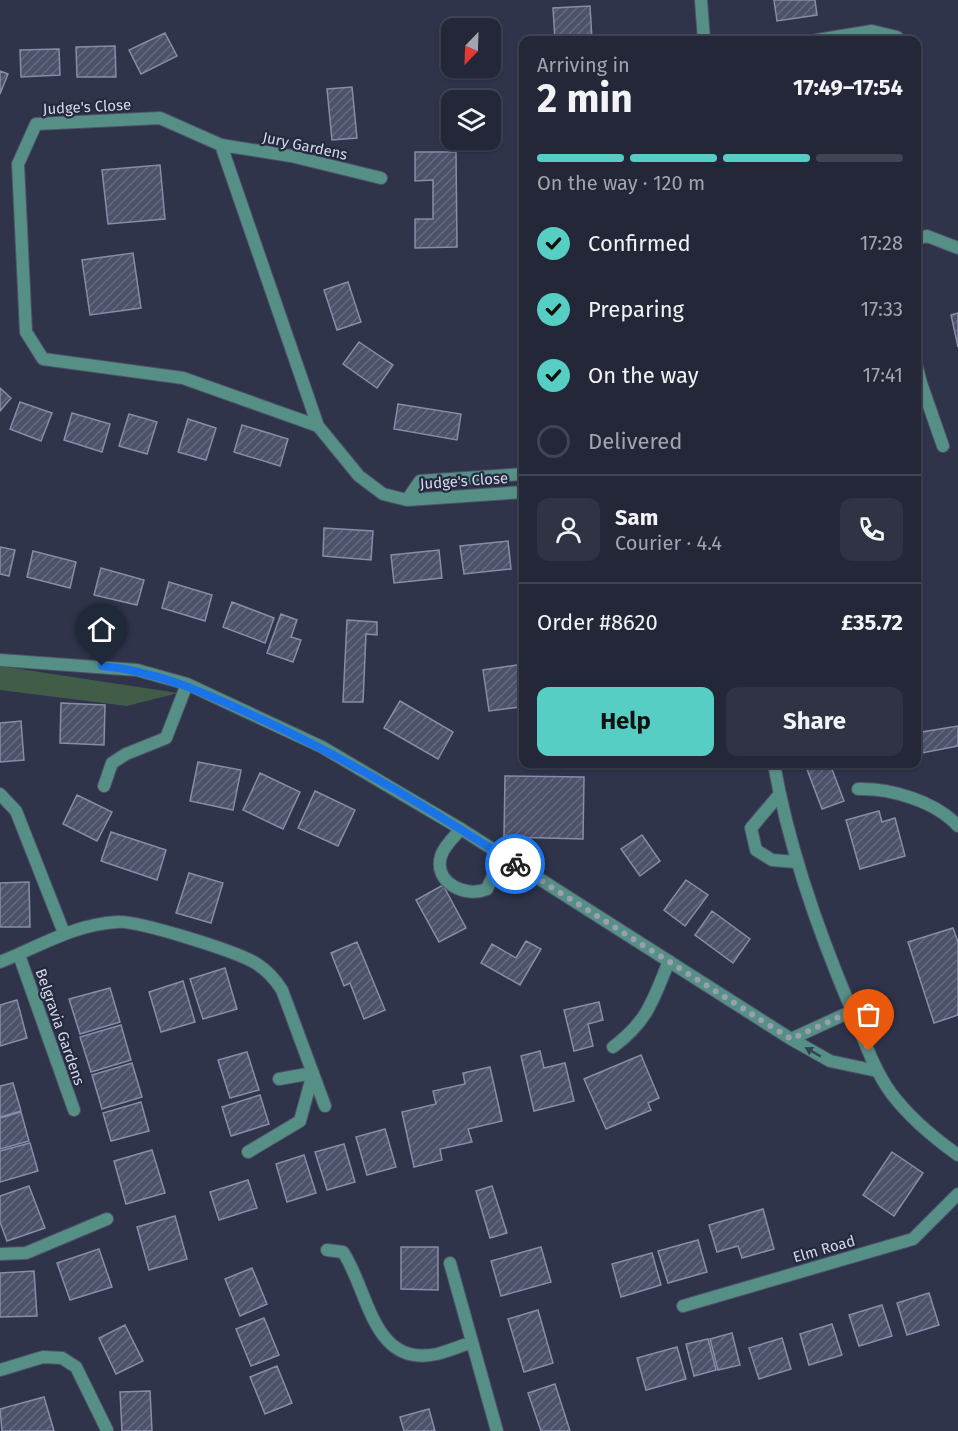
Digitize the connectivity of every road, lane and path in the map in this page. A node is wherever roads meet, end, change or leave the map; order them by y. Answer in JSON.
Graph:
{"nodes":[{"id":1,"x":701,"y":0,"type":"edge"},
{"id":2,"x":704,"y":36,"type":"edge"},
{"id":3,"x":841,"y":36,"type":"edge"},
{"id":4,"x":893,"y":36,"type":"edge"},
{"id":5,"x":221,"y":146,"type":"junction"},
{"id":6,"x":381,"y":178,"type":"dead end"},
{"id":7,"x":921,"y":238,"type":"edge"},
{"id":8,"x":958,"y":248,"type":"edge"},
{"id":9,"x":921,"y":388,"type":"edge"},
{"id":10,"x":318,"y":426,"type":"junction"},
{"id":11,"x":943,"y":446,"type":"dead end"},
{"id":12,"x":519,"y":474,"type":"edge"},
{"id":13,"x":519,"y":492,"type":"edge"},
{"id":14,"x":407,"y":500,"type":"junction"},
{"id":15,"x":0,"y":660,"type":"edge"},
{"id":16,"x":187,"y":684,"type":"junction"},
{"id":17,"x":775,"y":768,"type":"edge"},
{"id":18,"x":104,"y":786,"type":"dead end"},
{"id":19,"x":858,"y":789,"type":"dead end"},
{"id":20,"x":0,"y":794,"type":"edge"},
{"id":21,"x":779,"y":795,"type":"junction"},
{"id":22,"x":958,"y":826,"type":"edge"},
{"id":23,"x":461,"y":829,"type":"junction"},
{"id":24,"x":502,"y":855,"type":"junction"},
{"id":25,"x":796,"y":862,"type":"junction"},
{"id":26,"x":64,"y":933,"type":"junction"},
{"id":27,"x":19,"y":955,"type":"junction"},
{"id":28,"x":669,"y":961,"type":"junction"},
{"id":29,"x":0,"y":962,"type":"edge"},
{"id":30,"x":852,"y":1011,"type":"junction"},
{"id":31,"x":791,"y":1039,"type":"junction"},
{"id":32,"x":613,"y":1047,"type":"dead end"},
{"id":33,"x":877,"y":1071,"type":"junction"},
{"id":34,"x":313,"y":1073,"type":"junction"},
{"id":35,"x":279,"y":1079,"type":"dead end"},
{"id":36,"x":325,"y":1106,"type":"dead end"},
{"id":37,"x":74,"y":1110,"type":"dead end"},
{"id":38,"x":248,"y":1152,"type":"dead end"},
{"id":39,"x":958,"y":1155,"type":"edge"},
{"id":40,"x":958,"y":1194,"type":"edge"},
{"id":41,"x":107,"y":1219,"type":"dead end"},
{"id":42,"x":327,"y":1250,"type":"dead end"},
{"id":43,"x":0,"y":1254,"type":"edge"},
{"id":44,"x":450,"y":1263,"type":"dead end"},
{"id":45,"x":683,"y":1306,"type":"dead end"},
{"id":46,"x":472,"y":1342,"type":"junction"},
{"id":47,"x":0,"y":1370,"type":"edge"},
{"id":48,"x":107,"y":1431,"type":"edge"},
{"id":49,"x":497,"y":1431,"type":"edge"}],
"edges":[{"from":1,"to":2,"type":"street"},
{"from":3,"to":4,"type":"street"},
{"from":5,"to":6,"type":"street","name":"Jury Gardens"},
{"from":5,"to":10,"type":"street","name":"Judge's Close"},
{"from":5,"to":10,"type":"street","name":"Judge's Close"},
{"from":7,"to":8,"type":"street"},
{"from":9,"to":11,"type":"street"},
{"from":10,"to":14,"type":"street","name":"Judge's Close"},
{"from":12,"to":14,"type":"street","name":"Judge's Close"},
{"from":13,"to":14,"type":"street","name":"Judge's Close"},
{"from":15,"to":16,"type":"street"},
{"from":16,"to":18,"type":"street"},
{"from":16,"to":23,"type":"street"},
{"from":17,"to":21,"type":"street"},
{"from":19,"to":22,"type":"street"},
{"from":20,"to":26,"type":"street"},
{"from":21,"to":25,"type":"street"},
{"from":21,"to":25,"type":"street"},
{"from":23,"to":24,"type":"street"},
{"from":23,"to":24,"type":"street"},
{"from":24,"to":28,"type":"street"},
{"from":25,"to":30,"type":"street"},
{"from":26,"to":27,"type":"street","name":"Belgravia Gardens"},
{"from":26,"to":34,"type":"street","name":"Belgravia Gardens"},
{"from":27,"to":29,"type":"street","name":"Belgravia Gardens"},
{"from":27,"to":37,"type":"street","name":"Belgravia Gardens"},
{"from":28,"to":31,"type":"street"},
{"from":28,"to":32,"type":"street"},
{"from":30,"to":31,"type":"street"},
{"from":30,"to":33,"type":"street"},
{"from":33,"to":31,"type":"street","one_way":true},
{"from":33,"to":39,"type":"street"},
{"from":34,"to":35,"type":"street"},
{"from":34,"to":36,"type":"street","name":"Belgravia Gardens"},
{"from":34,"to":38,"type":"street"},
{"from":40,"to":45,"type":"street","name":"Elm Road"},
{"from":41,"to":43,"type":"street"},
{"from":42,"to":46,"type":"street"},
{"from":44,"to":46,"type":"street"},
{"from":46,"to":49,"type":"street"},
{"from":47,"to":48,"type":"street"}]}
